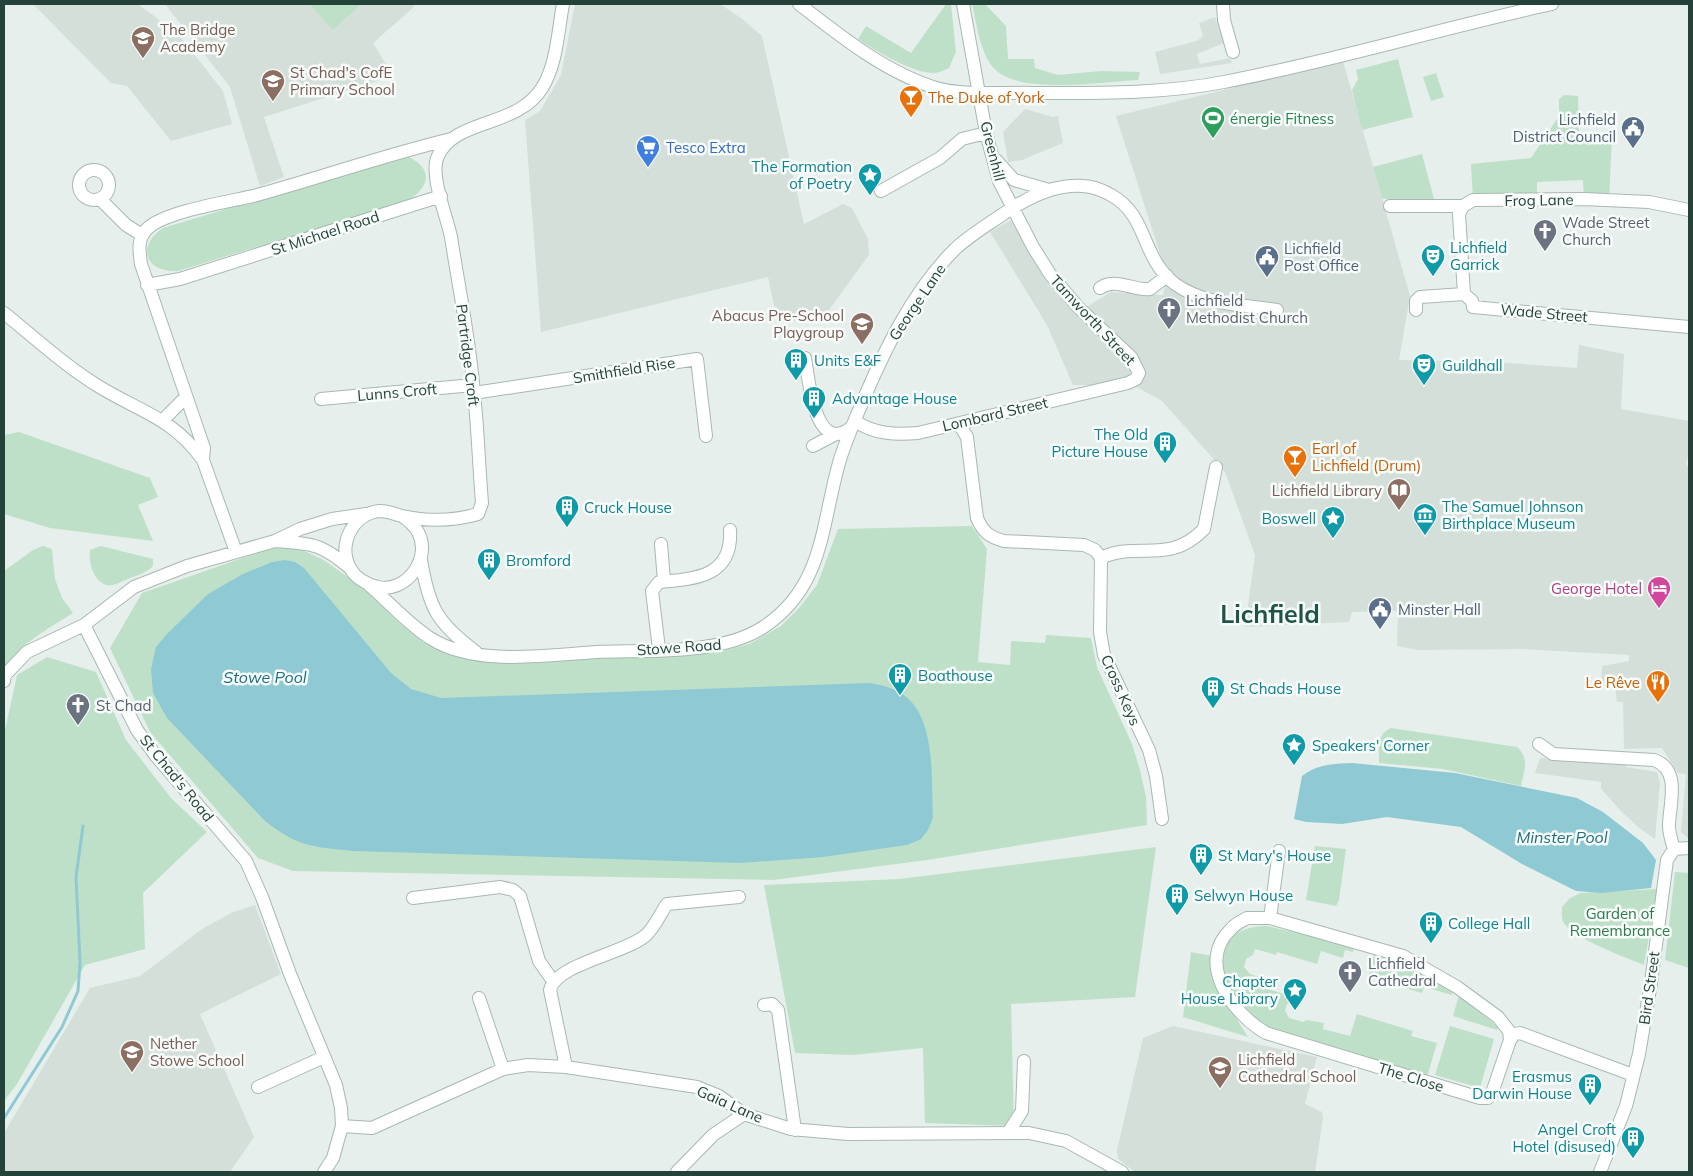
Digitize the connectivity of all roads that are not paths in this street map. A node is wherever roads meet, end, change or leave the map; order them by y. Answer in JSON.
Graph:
{"nodes":[{"id":1,"x":563,"y":4,"type":"edge"},
{"id":2,"x":798,"y":4,"type":"edge"},
{"id":3,"x":963,"y":4,"type":"edge"},
{"id":4,"x":1223,"y":4,"type":"edge"},
{"id":5,"x":1552,"y":4,"type":"edge"},
{"id":6,"x":1233,"y":52,"type":"dead end"},
{"id":7,"x":979,"y":92,"type":"junction"},
{"id":8,"x":986,"y":133,"type":"junction"},
{"id":9,"x":451,"y":138,"type":"junction"},
{"id":10,"x":991,"y":152,"type":"junction"},
{"id":11,"x":880,"y":190,"type":"dead end"},
{"id":12,"x":1049,"y":190,"type":"junction"},
{"id":13,"x":441,"y":196,"type":"junction"},
{"id":14,"x":100,"y":199,"type":"dead end"},
{"id":15,"x":1390,"y":206,"type":"dead end"},
{"id":16,"x":1463,"y":206,"type":"junction"},
{"id":17,"x":1012,"y":208,"type":"junction"},
{"id":18,"x":1689,"y":210,"type":"edge"},
{"id":19,"x":142,"y":235,"type":"junction"},
{"id":20,"x":1167,"y":276,"type":"junction"},
{"id":21,"x":147,"y":286,"type":"junction"},
{"id":22,"x":1100,"y":288,"type":"dead end"},
{"id":23,"x":1464,"y":294,"type":"junction"},
{"id":24,"x":1277,"y":310,"type":"dead end"},
{"id":25,"x":1416,"y":310,"type":"dead end"},
{"id":26,"x":4,"y":313,"type":"edge"},
{"id":27,"x":1689,"y":327,"type":"edge"},
{"id":28,"x":805,"y":358,"type":"dead end"},
{"id":29,"x":1136,"y":379,"type":"joint"},
{"id":30,"x":474,"y":389,"type":"junction"},
{"id":31,"x":186,"y":398,"type":"junction"},
{"id":32,"x":321,"y":399,"type":"dead end"},
{"id":33,"x":163,"y":420,"type":"junction"},
{"id":34,"x":853,"y":424,"type":"junction"},
{"id":35,"x":959,"y":424,"type":"junction"},
{"id":36,"x":834,"y":435,"type":"junction"},
{"id":37,"x":706,"y":436,"type":"dead end"},
{"id":38,"x":812,"y":446,"type":"dead end"},
{"id":39,"x":203,"y":460,"type":"junction"},
{"id":40,"x":1216,"y":467,"type":"dead end"},
{"id":41,"x":369,"y":514,"type":"junction"},
{"id":42,"x":402,"y":516,"type":"junction"},
{"id":43,"x":443,"y":520,"type":"junction"},
{"id":44,"x":730,"y":530,"type":"dead end"},
{"id":45,"x":420,"y":540,"type":"junction"},
{"id":46,"x":275,"y":541,"type":"junction"},
{"id":47,"x":661,"y":544,"type":"dead end"},
{"id":48,"x":236,"y":552,"type":"junction"},
{"id":49,"x":1101,"y":558,"type":"junction"},
{"id":50,"x":421,"y":560,"type":"junction"},
{"id":51,"x":350,"y":568,"type":"junction"},
{"id":52,"x":664,"y":582,"type":"junction"},
{"id":53,"x":369,"y":585,"type":"junction"},
{"id":54,"x":84,"y":625,"type":"junction"},
{"id":55,"x":659,"y":649,"type":"junction"},
{"id":56,"x":480,"y":655,"type":"junction"},
{"id":57,"x":4,"y":681,"type":"edge"},
{"id":58,"x":1539,"y":744,"type":"dead end"},
{"id":59,"x":1162,"y":819,"type":"dead end"},
{"id":60,"x":1689,"y":848,"type":"edge"},
{"id":61,"x":1674,"y":849,"type":"junction"},
{"id":62,"x":1279,"y":851,"type":"dead end"},
{"id":63,"x":739,"y":897,"type":"dead end"},
{"id":64,"x":413,"y":898,"type":"dead end"},
{"id":65,"x":1270,"y":918,"type":"junction"},
{"id":66,"x":553,"y":980,"type":"junction"},
{"id":67,"x":479,"y":998,"type":"dead end"},
{"id":68,"x":764,"y":1005,"type":"dead end"},
{"id":69,"x":1510,"y":1040,"type":"junction"},
{"id":70,"x":324,"y":1057,"type":"junction"},
{"id":71,"x":1024,"y":1061,"type":"dead end"},
{"id":72,"x":566,"y":1067,"type":"junction"},
{"id":73,"x":503,"y":1069,"type":"junction"},
{"id":74,"x":1633,"y":1075,"type":"junction"},
{"id":75,"x":258,"y":1086,"type":"dead end"},
{"id":76,"x":744,"y":1114,"type":"junction"},
{"id":77,"x":342,"y":1126,"type":"junction"},
{"id":78,"x":795,"y":1130,"type":"junction"},
{"id":79,"x":1008,"y":1133,"type":"junction"},
{"id":80,"x":324,"y":1172,"type":"edge"},
{"id":81,"x":677,"y":1172,"type":"edge"},
{"id":82,"x":1122,"y":1172,"type":"edge"},
{"id":83,"x":1600,"y":1172,"type":"edge"}],
"edges":[{"from":1,"to":9,"type":"street"},
{"from":2,"to":7,"type":"street"},
{"from":3,"to":7,"type":"street","name":"Greenhill"},
{"from":4,"to":6,"type":"street"},
{"from":5,"to":7,"type":"street"},
{"from":7,"to":8,"type":"street","name":"Greenhill"},
{"from":8,"to":10,"type":"street","name":"Greenhill"},
{"from":8,"to":11,"type":"street"},
{"from":9,"to":13,"type":"street"},
{"from":9,"to":19,"type":"street"},
{"from":10,"to":12,"type":"street"},
{"from":10,"to":17,"type":"street","name":"Greenhill"},
{"from":12,"to":17,"type":"street","name":"George Lane"},
{"from":12,"to":20,"type":"street"},
{"from":13,"to":21,"type":"street","name":"St Michael Road"},
{"from":13,"to":30,"type":"street","name":"Partridge Croft"},
{"from":14,"to":19,"type":"street"},
{"from":15,"to":16,"type":"street","name":"Frog Lane"},
{"from":16,"to":18,"type":"street","name":"Frog Lane"},
{"from":16,"to":23,"type":"street"},
{"from":17,"to":29,"type":"street","name":"Tamworth Street"},
{"from":17,"to":34,"type":"street","name":"George Lane"},
{"from":19,"to":21,"type":"street"},
{"from":20,"to":22,"type":"street"},
{"from":20,"to":24,"type":"street"},
{"from":21,"to":31,"type":"street"},
{"from":23,"to":25,"type":"street"},
{"from":23,"to":27,"type":"street","name":"Wade Street"},
{"from":26,"to":33,"type":"street"},
{"from":28,"to":36,"type":"street"},
{"from":29,"to":35,"type":"street","name":"Lombard Street"},
{"from":30,"to":32,"type":"street","name":"Lunns Croft"},
{"from":30,"to":37,"type":"street","name":"Smithfield Rise"},
{"from":30,"to":43,"type":"street","name":"Partridge Croft"},
{"from":31,"to":33,"type":"street"},
{"from":31,"to":39,"type":"street"},
{"from":33,"to":39,"type":"street"},
{"from":34,"to":35,"type":"street","name":"Lombard Street"},
{"from":34,"to":36,"type":"street"},
{"from":34,"to":55,"type":"street","name":"Stowe Road"},
{"from":35,"to":49,"type":"street"},
{"from":36,"to":38,"type":"street"},
{"from":39,"to":48,"type":"street"},
{"from":40,"to":49,"type":"street"},
{"from":41,"to":42,"type":"street"},
{"from":41,"to":46,"type":"street"},
{"from":41,"to":51,"type":"street"},
{"from":42,"to":43,"type":"street"},
{"from":42,"to":45,"type":"street"},
{"from":43,"to":45,"type":"street"},
{"from":44,"to":52,"type":"street"},
{"from":45,"to":50,"type":"street"},
{"from":46,"to":48,"type":"street"},
{"from":46,"to":51,"type":"street"},
{"from":47,"to":52,"type":"street"},
{"from":48,"to":54,"type":"street"},
{"from":49,"to":59,"type":"street","name":"Cross Keys"},
{"from":50,"to":53,"type":"street"},
{"from":50,"to":56,"type":"street"},
{"from":51,"to":53,"type":"street"},
{"from":52,"to":55,"type":"street"},
{"from":53,"to":56,"type":"street","name":"Stowe Road"},
{"from":54,"to":57,"type":"street"},
{"from":54,"to":70,"type":"street","name":"St Chad's Road"},
{"from":55,"to":56,"type":"street","name":"Stowe Road"},
{"from":58,"to":61,"type":"street"},
{"from":60,"to":61,"type":"street"},
{"from":61,"to":74,"type":"street","name":"Bird Street"},
{"from":62,"to":65,"type":"street"},
{"from":63,"to":66,"type":"street"},
{"from":64,"to":66,"type":"street"},
{"from":65,"to":69,"type":"street","name":"The Close"},
{"from":65,"to":69,"type":"street","name":"The Close"},
{"from":66,"to":72,"type":"street"},
{"from":67,"to":73,"type":"street"},
{"from":68,"to":78,"type":"street"},
{"from":69,"to":74,"type":"street"},
{"from":70,"to":75,"type":"street"},
{"from":70,"to":77,"type":"street","name":"St Chad's Road"},
{"from":71,"to":79,"type":"street"},
{"from":72,"to":73,"type":"street","name":"Gaia Lane"},
{"from":72,"to":76,"type":"street","name":"Gaia Lane"},
{"from":73,"to":77,"type":"street","name":"Gaia Lane"},
{"from":74,"to":83,"type":"street","name":"Bird Street"},
{"from":76,"to":78,"type":"street","name":"Gaia Lane"},
{"from":76,"to":81,"type":"street"},
{"from":77,"to":80,"type":"street","name":"St Chad's Road"},
{"from":78,"to":79,"type":"street","name":"Gaia Lane"},
{"from":79,"to":82,"type":"street","name":"Gaia Lane"}]}
